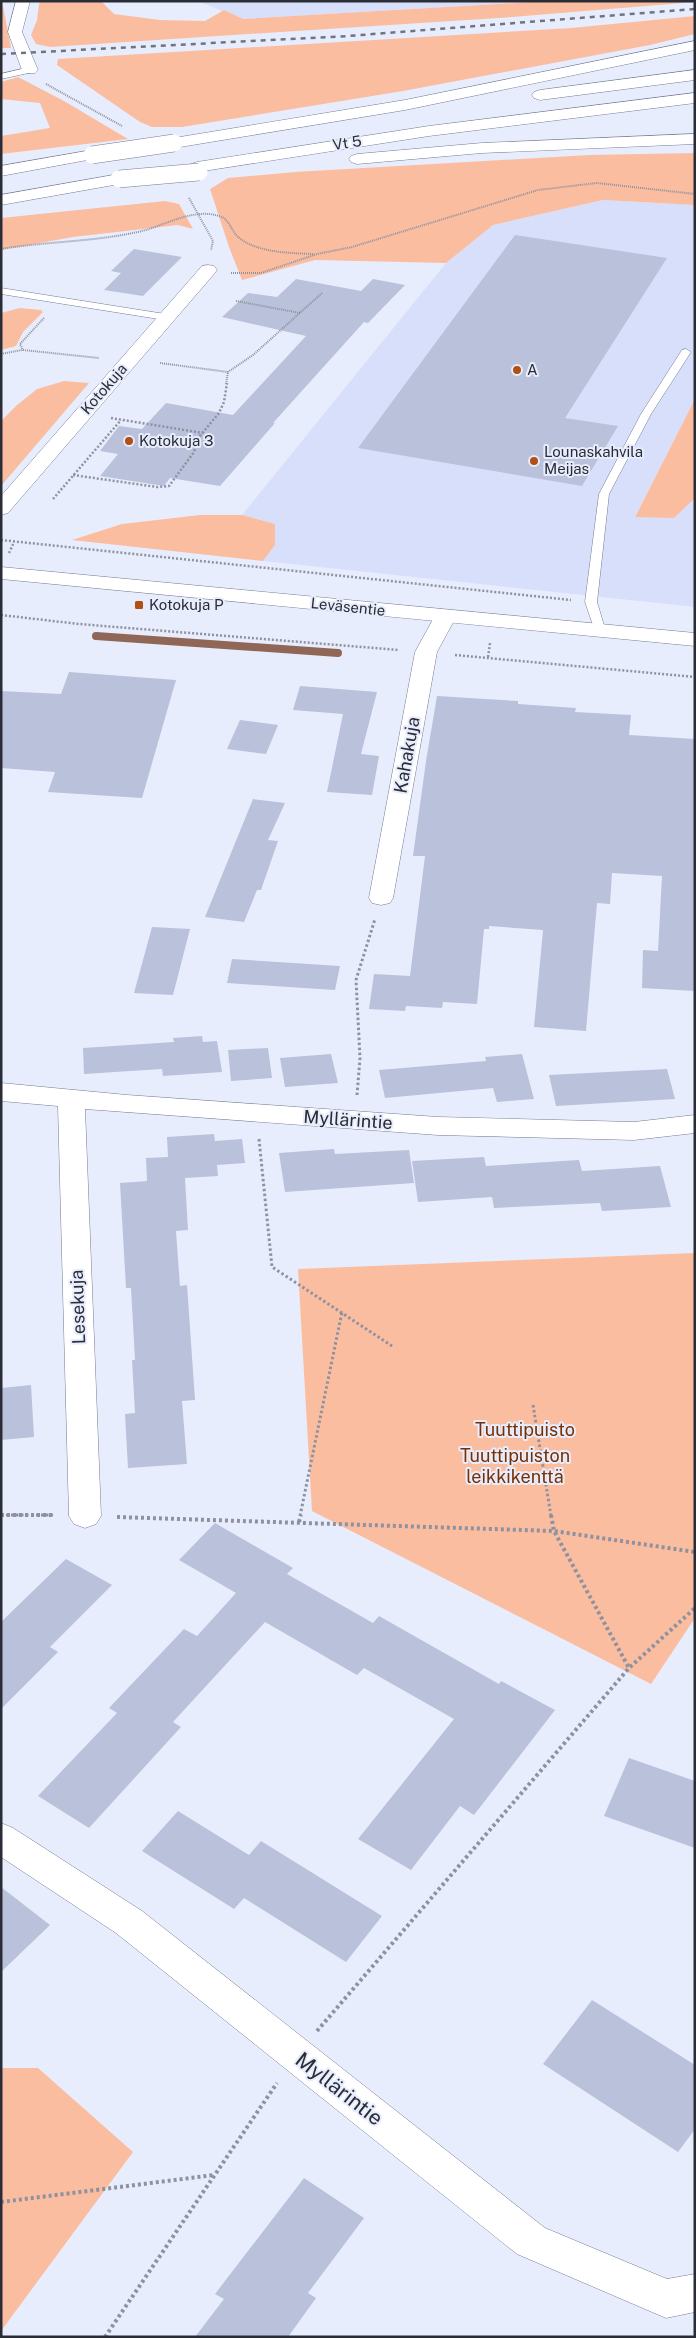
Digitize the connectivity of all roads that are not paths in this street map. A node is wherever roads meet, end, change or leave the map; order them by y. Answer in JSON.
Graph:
{"nodes":[{"id":1,"x":24,"y":1,"type":"edge"},
{"id":2,"x":695,"y":45,"type":"edge"},
{"id":3,"x":30,"y":70,"type":"joint"},
{"id":4,"x":695,"y":75,"type":"edge"},
{"id":5,"x":1,"y":77,"type":"edge"},
{"id":6,"x":529,"y":97,"type":"dead end"},
{"id":7,"x":695,"y":98,"type":"edge"},
{"id":8,"x":509,"y":99,"type":"dead end"},
{"id":9,"x":695,"y":139,"type":"edge"},
{"id":10,"x":174,"y":143,"type":"junction"},
{"id":11,"x":198,"y":170,"type":"junction"},
{"id":12,"x":1,"y":171,"type":"edge"},
{"id":13,"x":1,"y":200,"type":"edge"},
{"id":14,"x":208,"y":270,"type":"road end"},
{"id":15,"x":1,"y":291,"type":"edge"},
{"id":16,"x":166,"y":317,"type":"junction"},
{"id":17,"x":686,"y":352,"type":"dead end"},
{"id":18,"x":1,"y":509,"type":"edge"},
{"id":19,"x":1,"y":573,"type":"edge"},
{"id":20,"x":444,"y":617,"type":"junction"},
{"id":21,"x":600,"y":632,"type":"junction"},
{"id":22,"x":695,"y":640,"type":"edge"},
{"id":23,"x":381,"y":898,"type":"road end"},
{"id":24,"x":1,"y":1092,"type":"edge"},
{"id":25,"x":71,"y":1099,"type":"junction"},
{"id":26,"x":695,"y":1124,"type":"edge"},
{"id":27,"x":85,"y":1516,"type":"road end"},
{"id":28,"x":1,"y":1838,"type":"edge"},
{"id":29,"x":695,"y":2293,"type":"edge"}],
"edges":[{"from":1,"to":3,"type":"main road"},
{"from":2,"to":10,"type":"main road"},
{"from":3,"to":5,"type":"lane"},
{"from":4,"to":6,"type":"main road"},
{"from":7,"to":11,"type":"main road","name":"Vt 5"},
{"from":8,"to":10,"type":"main road","name":"Vt 5"},
{"from":9,"to":11,"type":"main road"},
{"from":10,"to":12,"type":"main road","name":"Vt 5","bridge":true},
{"from":11,"to":13,"type":"main road","bridge":true},
{"from":14,"to":16,"type":"main road","name":"Kotokuja"},
{"from":15,"to":16,"type":"lane"},
{"from":16,"to":18,"type":"main road","name":"Kotokuja"},
{"from":17,"to":21,"type":"lane"},
{"from":19,"to":20,"type":"main road","name":"Leväsentie"},
{"from":20,"to":21,"type":"main road","name":"Leväsentie"},
{"from":20,"to":23,"type":"main road","name":"Kahakuja"},
{"from":21,"to":22,"type":"main road","name":"Leväsentie"},
{"from":24,"to":25,"type":"main road","name":"Myllärintie"},
{"from":25,"to":26,"type":"main road","name":"Myllärintie"},
{"from":25,"to":27,"type":"main road","name":"Lesekuja"},
{"from":28,"to":29,"type":"main road","name":"Myllärintie"}]}
